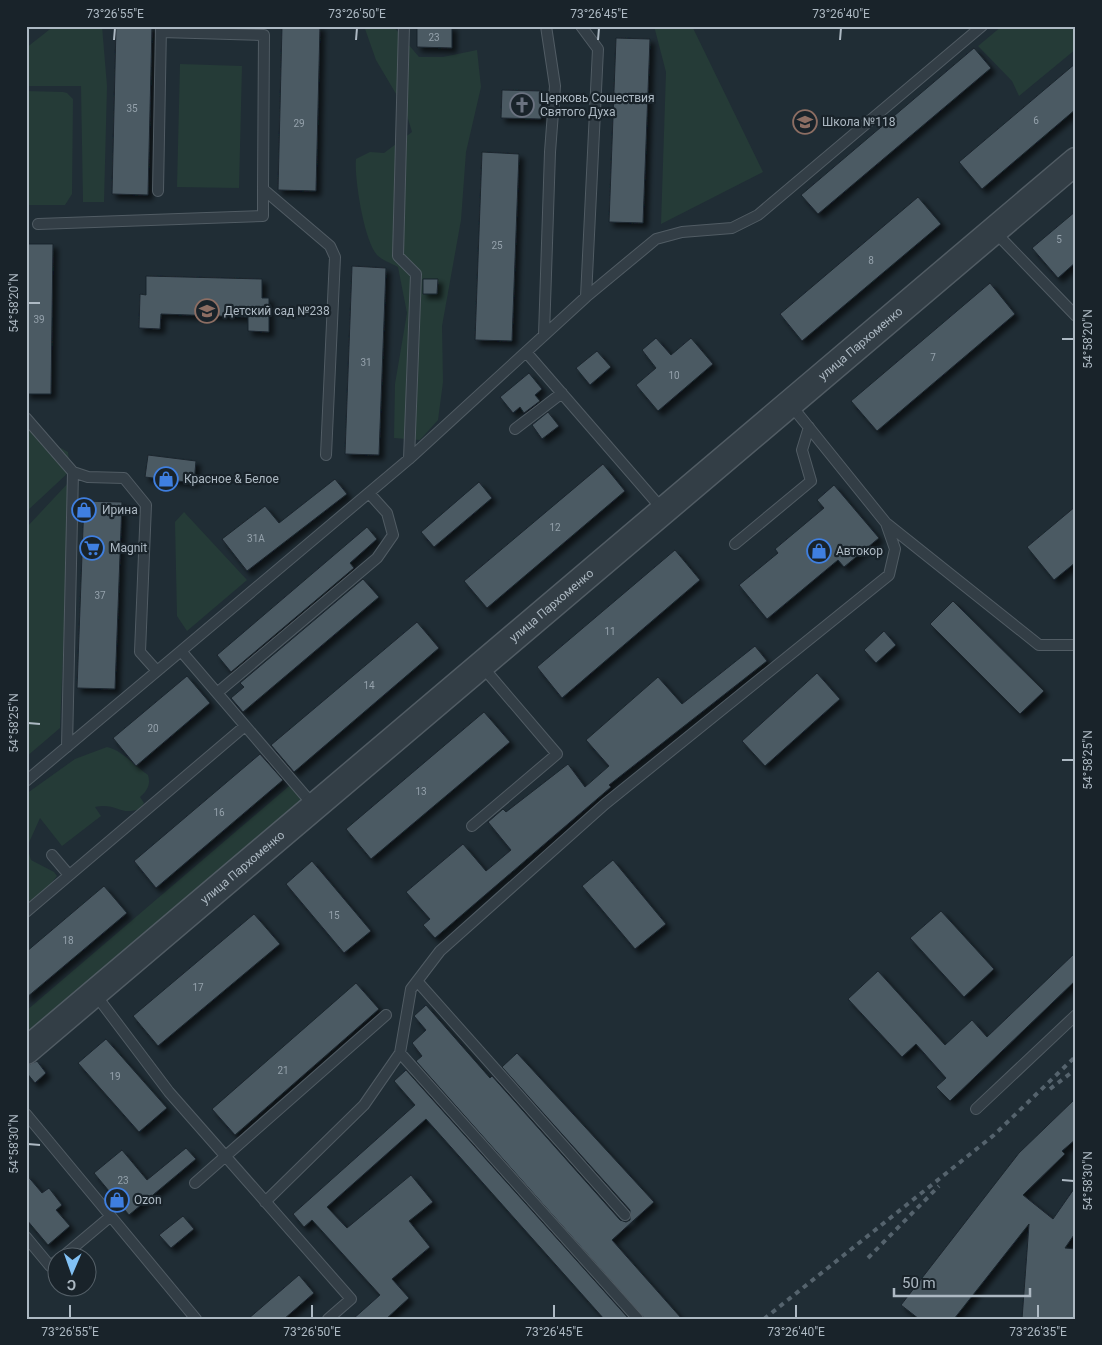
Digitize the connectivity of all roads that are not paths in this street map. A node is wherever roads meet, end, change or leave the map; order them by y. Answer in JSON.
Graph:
{"nodes":[{"id":1,"x":404,"y":26,"type":"edge"},
{"id":2,"x":546,"y":26,"type":"edge"},
{"id":3,"x":581,"y":26,"type":"edge"},
{"id":4,"x":982,"y":26,"type":"edge"},
{"id":5,"x":161,"y":29,"type":"edge"},
{"id":6,"x":1076,"y":161,"type":"edge"},
{"id":7,"x":263,"y":189,"type":"junction"},
{"id":8,"x":158,"y":191,"type":"dead end"},
{"id":9,"x":38,"y":224,"type":"dead end"},
{"id":10,"x":994,"y":230,"type":"junction"},
{"id":11,"x":586,"y":297,"type":"junction"},
{"id":12,"x":1076,"y":316,"type":"edge"},
{"id":13,"x":544,"y":336,"type":"junction"},
{"id":14,"x":526,"y":352,"type":"junction"},
{"id":15,"x":562,"y":393,"type":"junction"},
{"id":16,"x":790,"y":403,"type":"junction"},
{"id":17,"x":26,"y":418,"type":"edge"},
{"id":18,"x":809,"y":427,"type":"junction"},
{"id":19,"x":515,"y":429,"type":"dead end"},
{"id":20,"x":326,"y":455,"type":"dead end"},
{"id":21,"x":409,"y":459,"type":"junction"},
{"id":22,"x":73,"y":472,"type":"junction"},
{"id":23,"x":369,"y":493,"type":"junction"},
{"id":24,"x":663,"y":511,"type":"junction"},
{"id":25,"x":886,"y":522,"type":"junction"},
{"id":26,"x":735,"y":544,"type":"dead end"},
{"id":27,"x":1076,"y":645,"type":"edge"},
{"id":28,"x":181,"y":651,"type":"junction"},
{"id":29,"x":481,"y":665,"type":"junction"},
{"id":30,"x":157,"y":671,"type":"junction"},
{"id":31,"x":217,"y":693,"type":"junction"},
{"id":32,"x":245,"y":726,"type":"junction"},
{"id":33,"x":67,"y":747,"type":"junction"},
{"id":34,"x":26,"y":781,"type":"edge"},
{"id":35,"x":314,"y":806,"type":"junction"},
{"id":36,"x":472,"y":826,"type":"dead end"},
{"id":37,"x":52,"y":855,"type":"dead end"},
{"id":38,"x":69,"y":875,"type":"junction"},
{"id":39,"x":26,"y":912,"type":"edge"},
{"id":40,"x":417,"y":981,"type":"junction"},
{"id":41,"x":94,"y":993,"type":"junction"},
{"id":42,"x":1076,"y":1015,"type":"edge"},
{"id":43,"x":386,"y":1016,"type":"dead end"},
{"id":44,"x":26,"y":1050,"type":"edge"},
{"id":45,"x":400,"y":1053,"type":"junction"},
{"id":46,"x":976,"y":1109,"type":"dead end"},
{"id":47,"x":26,"y":1114,"type":"edge"},
{"id":48,"x":225,"y":1156,"type":"junction"},
{"id":49,"x":195,"y":1183,"type":"dead end"},
{"id":50,"x":265,"y":1202,"type":"junction"},
{"id":51,"x":625,"y":1215,"type":"dead end"},
{"id":52,"x":111,"y":1216,"type":"junction"},
{"id":53,"x":26,"y":1237,"type":"edge"},
{"id":54,"x":73,"y":1248,"type":"edge"},
{"id":55,"x":48,"y":1264,"type":"edge"},
{"id":56,"x":196,"y":1319,"type":"edge"},
{"id":57,"x":328,"y":1319,"type":"edge"},
{"id":58,"x":638,"y":1319,"type":"edge"}],
"edges":[{"from":1,"to":21,"type":"lane"},
{"from":2,"to":13,"type":"lane"},
{"from":3,"to":11,"type":"lane"},
{"from":4,"to":11,"type":"lane"},
{"from":5,"to":7,"type":"lane"},
{"from":5,"to":8,"type":"lane"},
{"from":6,"to":10,"type":"street","name":"улица Пархоменко"},
{"from":7,"to":9,"type":"lane"},
{"from":7,"to":20,"type":"lane"},
{"from":10,"to":12,"type":"lane"},
{"from":10,"to":16,"type":"street","name":"улица Пархоменко"},
{"from":11,"to":13,"type":"lane"},
{"from":13,"to":14,"type":"lane"},
{"from":14,"to":15,"type":"lane"},
{"from":14,"to":21,"type":"lane"},
{"from":15,"to":19,"type":"lane"},
{"from":15,"to":24,"type":"lane"},
{"from":16,"to":18,"type":"lane"},
{"from":16,"to":24,"type":"street","name":"улица Пархоменко"},
{"from":17,"to":22,"type":"lane"},
{"from":18,"to":25,"type":"lane"},
{"from":18,"to":26,"type":"lane"},
{"from":21,"to":23,"type":"lane"},
{"from":22,"to":30,"type":"lane"},
{"from":22,"to":33,"type":"lane"},
{"from":23,"to":28,"type":"lane"},
{"from":23,"to":31,"type":"lane"},
{"from":24,"to":29,"type":"street","name":"улица Пархоменко"},
{"from":25,"to":27,"type":"lane"},
{"from":25,"to":40,"type":"lane"},
{"from":28,"to":30,"type":"lane"},
{"from":28,"to":31,"type":"lane"},
{"from":29,"to":35,"type":"street","name":"улица Пархоменко"},
{"from":29,"to":36,"type":"lane"},
{"from":30,"to":33,"type":"lane"},
{"from":31,"to":32,"type":"lane"},
{"from":32,"to":35,"type":"lane"},
{"from":32,"to":38,"type":"lane"},
{"from":33,"to":34,"type":"lane"},
{"from":35,"to":41,"type":"street","name":"улица Пархоменко"},
{"from":37,"to":38,"type":"lane"},
{"from":38,"to":39,"type":"lane"},
{"from":40,"to":45,"type":"lane"},
{"from":40,"to":51,"type":"lane"},
{"from":41,"to":44,"type":"street","name":"улица Пархоменко"},
{"from":41,"to":48,"type":"lane"},
{"from":42,"to":46,"type":"lane"},
{"from":43,"to":48,"type":"lane"},
{"from":45,"to":50,"type":"lane"},
{"from":45,"to":58,"type":"lane"},
{"from":47,"to":52,"type":"lane"},
{"from":48,"to":49,"type":"lane"},
{"from":48,"to":50,"type":"lane"},
{"from":50,"to":57,"type":"lane"},
{"from":52,"to":54,"type":"lane"},
{"from":52,"to":56,"type":"lane"},
{"from":53,"to":55,"type":"lane"}]}
